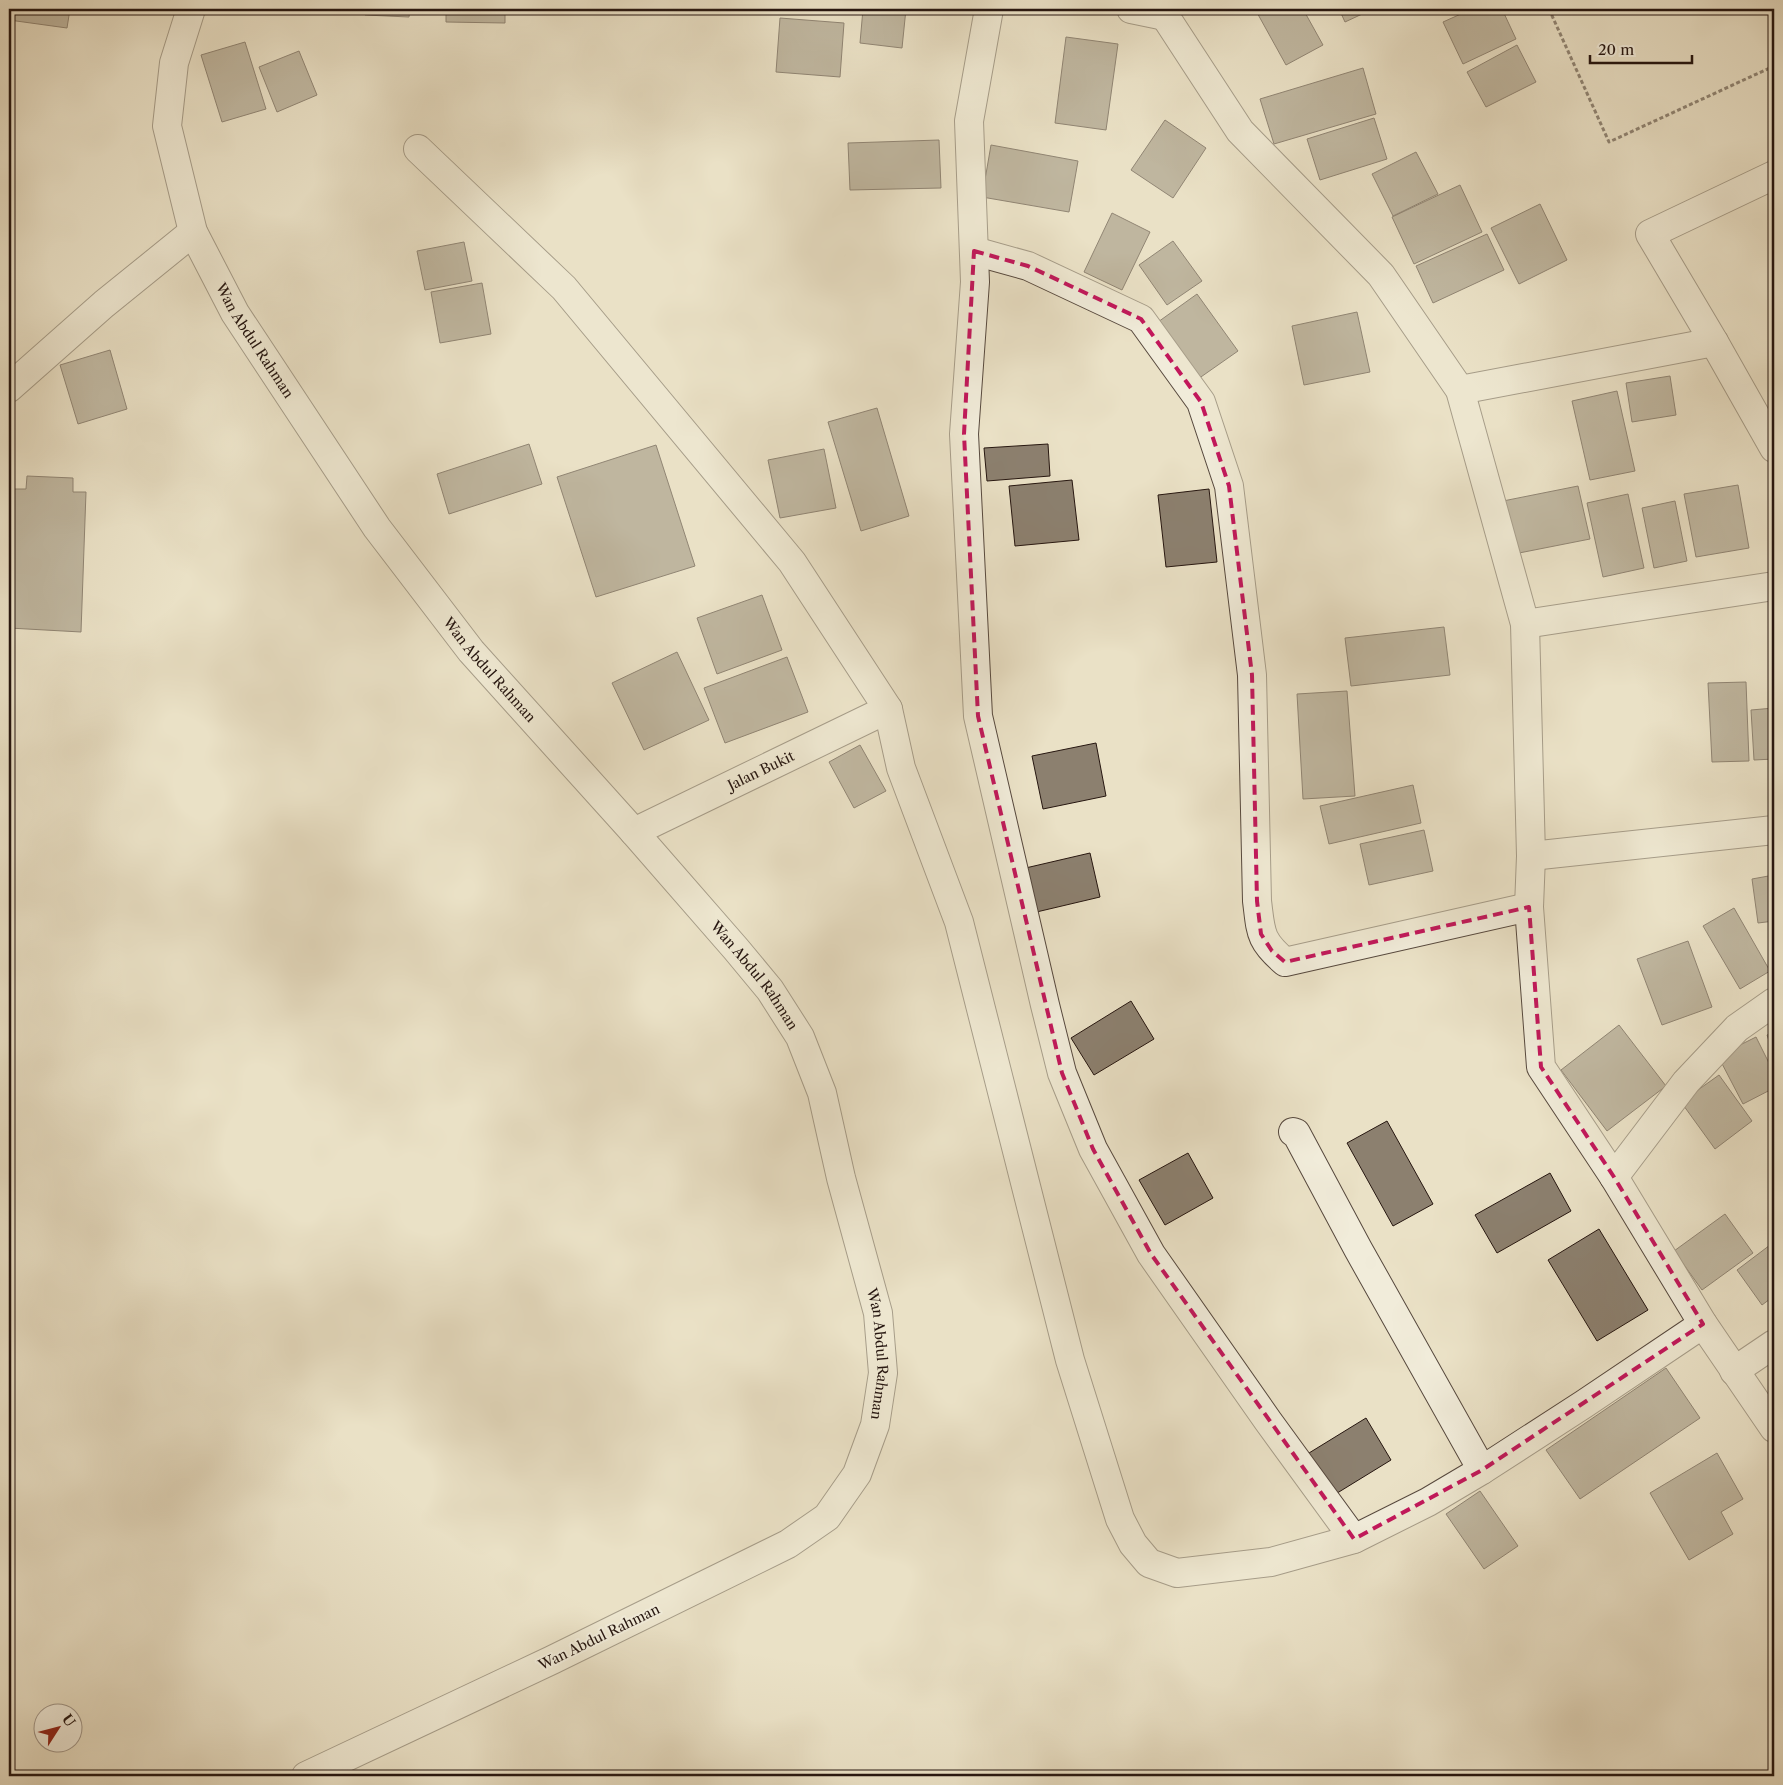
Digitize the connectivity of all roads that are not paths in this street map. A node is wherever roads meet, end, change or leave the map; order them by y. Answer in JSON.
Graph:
{"nodes":[{"id":1,"x":191,"y":9,"type":"edge"},
{"id":2,"x":989,"y":9,"type":"edge"},
{"id":3,"x":1131,"y":9,"type":"edge"},
{"id":4,"x":1164,"y":12,"type":"edge"},
{"id":5,"x":418,"y":149,"type":"dead end"},
{"id":6,"x":1774,"y":175,"type":"edge"},
{"id":7,"x":193,"y":232,"type":"junction"},
{"id":8,"x":974,"y":251,"type":"junction"},
{"id":9,"x":1714,"y":342,"type":"junction"},
{"id":10,"x":9,"y":388,"type":"edge"},
{"id":11,"x":1460,"y":390,"type":"junction"},
{"id":12,"x":1774,"y":448,"type":"edge"},
{"id":13,"x":1774,"y":586,"type":"edge"},
{"id":14,"x":1525,"y":624,"type":"junction"},
{"id":15,"x":888,"y":709,"type":"junction"},
{"id":16,"x":1774,"y":830,"type":"edge"},
{"id":17,"x":634,"y":832,"type":"junction"},
{"id":18,"x":1531,"y":856,"type":"junction"},
{"id":19,"x":1529,"y":907,"type":"junction"},
{"id":20,"x":1774,"y":1002,"type":"edge"},
{"id":21,"x":1293,"y":1132,"type":"dead end"},
{"id":22,"x":1614,"y":1177,"type":"junction"},
{"id":23,"x":1703,"y":1324,"type":"junction"},
{"id":24,"x":1774,"y":1344,"type":"edge"},
{"id":25,"x":1734,"y":1371,"type":"junction"},
{"id":26,"x":1774,"y":1428,"type":"edge"},
{"id":27,"x":1482,"y":1470,"type":"junction"},
{"id":28,"x":1354,"y":1539,"type":"junction"},
{"id":29,"x":306,"y":1776,"type":"edge"}],
"edges":[{"from":1,"to":7,"type":"street","name":"Wan Abdul Rahman"},
{"from":2,"to":8,"type":"street"},
{"from":3,"to":4,"type":"street"},
{"from":4,"to":11,"type":"street"},
{"from":5,"to":15,"type":"street"},
{"from":6,"to":9,"type":"street"},
{"from":7,"to":10,"type":"street"},
{"from":7,"to":17,"type":"street","name":"Wan Abdul Rahman"},
{"from":8,"to":19,"type":"street"},
{"from":8,"to":28,"type":"street"},
{"from":9,"to":11,"type":"street"},
{"from":9,"to":12,"type":"street"},
{"from":11,"to":14,"type":"street"},
{"from":13,"to":14,"type":"street"},
{"from":14,"to":18,"type":"street"},
{"from":15,"to":17,"type":"street","name":"Jalan Bukit"},
{"from":15,"to":28,"type":"street"},
{"from":16,"to":18,"type":"street"},
{"from":17,"to":29,"type":"street","name":"Wan Abdul Rahman"},
{"from":18,"to":19,"type":"street"},
{"from":19,"to":22,"type":"street"},
{"from":20,"to":22,"type":"street"},
{"from":21,"to":27,"type":"street"},
{"from":22,"to":23,"type":"street"},
{"from":23,"to":25,"type":"street"},
{"from":23,"to":27,"type":"street"},
{"from":24,"to":25,"type":"street"},
{"from":25,"to":26,"type":"street"},
{"from":27,"to":28,"type":"street"}]}
